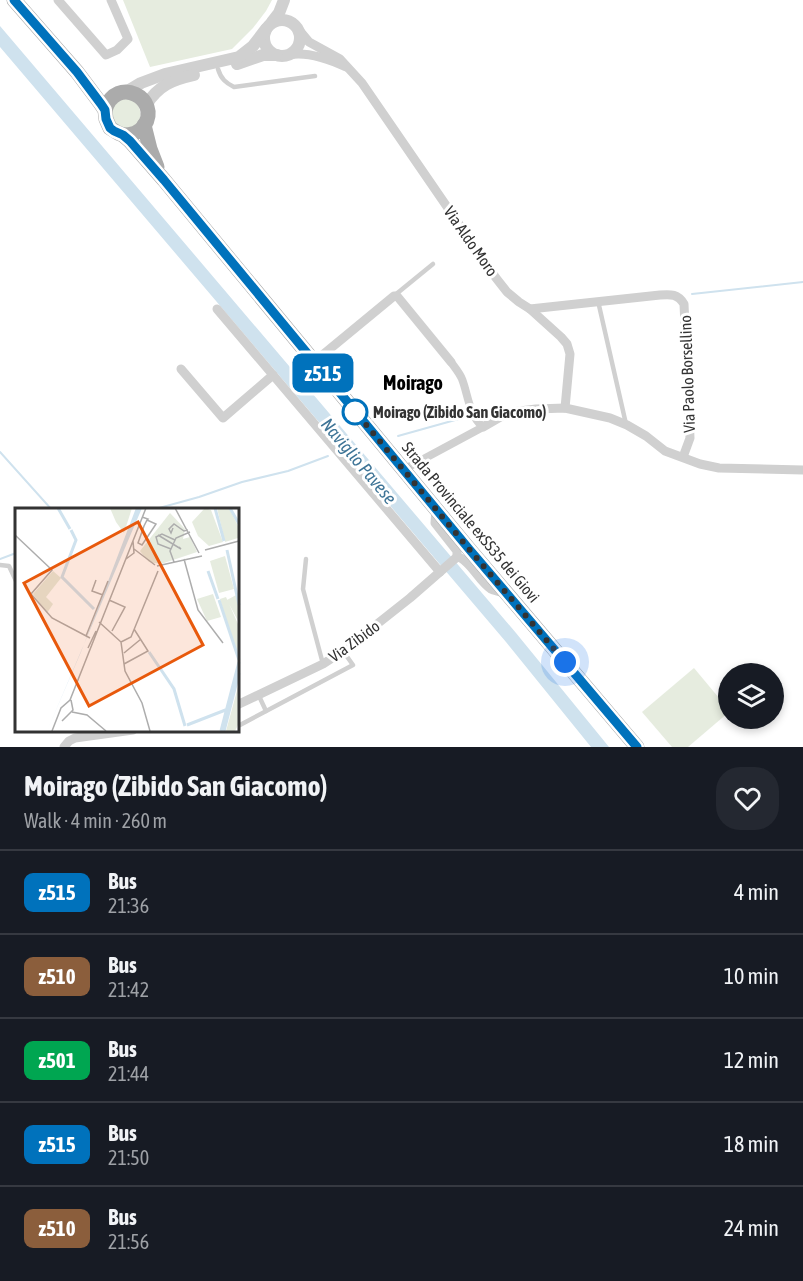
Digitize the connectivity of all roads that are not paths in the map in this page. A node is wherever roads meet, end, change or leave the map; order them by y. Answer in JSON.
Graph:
{"nodes":[{"id":1,"x":14,"y":0,"type":"edge"},
{"id":2,"x":58,"y":0,"type":"edge"},
{"id":3,"x":111,"y":0,"type":"edge"},
{"id":4,"x":285,"y":0,"type":"edge"},
{"id":5,"x":268,"y":26,"type":"junction"},
{"id":6,"x":297,"y":27,"type":"junction"},
{"id":7,"x":283,"y":55,"type":"junction"},
{"id":8,"x":218,"y":69,"type":"junction"},
{"id":9,"x":77,"y":72,"type":"junction"},
{"id":10,"x":353,"y":72,"type":"junction"},
{"id":11,"x":315,"y":76,"type":"dead end"},
{"id":12,"x":122,"y":92,"type":"junction"},
{"id":13,"x":146,"y":105,"type":"junction"},
{"id":14,"x":105,"y":110,"type":"junction"},
{"id":15,"x":144,"y":125,"type":"junction"},
{"id":16,"x":123,"y":135,"type":"junction"},
{"id":17,"x":164,"y":180,"type":"junction"},
{"id":18,"x":433,"y":264,"type":"dead end"},
{"id":19,"x":394,"y":296,"type":"junction"},
{"id":20,"x":598,"y":301,"type":"junction"},
{"id":21,"x":217,"y":309,"type":"dead end"},
{"id":22,"x":530,"y":309,"type":"junction"},
{"id":23,"x":314,"y":362,"type":"junction"},
{"id":24,"x":451,"y":362,"type":"joint"},
{"id":25,"x":181,"y":369,"type":"dead end"},
{"id":26,"x":273,"y":375,"type":"junction"},
{"id":27,"x":565,"y":408,"type":"junction"},
{"id":28,"x":627,"y":425,"type":"junction"},
{"id":29,"x":483,"y":427,"type":"junction"},
{"id":30,"x":683,"y":457,"type":"junction"},
{"id":31,"x":403,"y":470,"type":"junction"},
{"id":32,"x":803,"y":470,"type":"edge"},
{"id":33,"x":436,"y":508,"type":"junction"},
{"id":34,"x":457,"y":556,"type":"junction"},
{"id":35,"x":306,"y":559,"type":"dead end"},
{"id":36,"x":0,"y":565,"type":"edge"},
{"id":37,"x":440,"y":572,"type":"junction"},
{"id":38,"x":15,"y":579,"type":"edge"},
{"id":39,"x":507,"y":594,"type":"junction"},
{"id":40,"x":343,"y":651,"type":"junction"},
{"id":41,"x":323,"y":664,"type":"junction"},
{"id":42,"x":259,"y":696,"type":"junction"},
{"id":43,"x":238,"y":705,"type":"edge"},
{"id":44,"x":266,"y":711,"type":"junction"},
{"id":45,"x":240,"y":725,"type":"dead end"},
{"id":46,"x":104,"y":732,"type":"edge"},
{"id":47,"x":74,"y":734,"type":"edge"},
{"id":48,"x":64,"y":747,"type":"edge"},
{"id":49,"x":637,"y":747,"type":"edge"}],
"edges":[{"from":1,"to":9,"type":"main road"},
{"from":2,"to":3,"type":"street"},
{"from":4,"to":5,"type":"street"},
{"from":4,"to":6,"type":"street"},
{"from":5,"to":6,"type":"street"},
{"from":5,"to":7,"type":"street"},
{"from":5,"to":12,"type":"street"},
{"from":6,"to":7,"type":"street"},
{"from":6,"to":10,"type":"street","name":"Via Aldo Moro"},
{"from":7,"to":8,"type":"street","name":"Via Aldo Moro"},
{"from":7,"to":10,"type":"street","name":"Via Aldo Moro"},
{"from":8,"to":11,"type":"lane"},
{"from":8,"to":13,"type":"street","name":"Via Aldo Moro"},
{"from":9,"to":12,"type":"main road"},
{"from":9,"to":14,"type":"main road"},
{"from":10,"to":22,"type":"street","name":"Via Aldo Moro"},
{"from":12,"to":13,"type":"main road"},
{"from":12,"to":14,"type":"main road"},
{"from":13,"to":15,"type":"main road"},
{"from":14,"to":16,"type":"main road"},
{"from":15,"to":16,"type":"main road"},
{"from":15,"to":17,"type":"main road"},
{"from":16,"to":17,"type":"main road"},
{"from":17,"to":23,"type":"main road","name":"Strada Provinciale exSS35 dei Giovi"},
{"from":18,"to":19,"type":"lane"},
{"from":19,"to":23,"type":"street"},
{"from":19,"to":24,"type":"street"},
{"from":20,"to":22,"type":"street","name":"Via Paolo Borsellino"},
{"from":20,"to":28,"type":"lane"},
{"from":20,"to":30,"type":"street","name":"Via Paolo Borsellino"},
{"from":21,"to":26,"type":"street"},
{"from":22,"to":27,"type":"street","name":"Via Aldo Moro"},
{"from":23,"to":31,"type":"main road","name":"Strada Provinciale exSS35 dei Giovi"},
{"from":24,"to":29,"type":"street"},
{"from":25,"to":26,"type":"street"},
{"from":26,"to":37,"type":"street"},
{"from":27,"to":28,"type":"street"},
{"from":27,"to":29,"type":"street"},
{"from":28,"to":30,"type":"street"},
{"from":29,"to":31,"type":"street"},
{"from":30,"to":32,"type":"street"},
{"from":31,"to":33,"type":"main road","name":"Strada Provinciale exSS35 dei Giovi"},
{"from":33,"to":34,"type":"street"},
{"from":33,"to":39,"type":"main road","name":"Strada Provinciale exSS35 dei Giovi"},
{"from":34,"to":37,"type":"street","name":"Via Zibido"},
{"from":34,"to":39,"type":"street"},
{"from":35,"to":41,"type":"lane"},
{"from":36,"to":38,"type":"lane"},
{"from":37,"to":40,"type":"street","name":"Via Zibido"},
{"from":39,"to":49,"type":"main road","name":"Strada Provinciale exSS35 dei Giovi"},
{"from":40,"to":41,"type":"street","name":"Via Zibido"},
{"from":40,"to":44,"type":"lane"},
{"from":41,"to":42,"type":"street","name":"Via Zibido"},
{"from":42,"to":43,"type":"street","name":"Via Zibido"},
{"from":42,"to":44,"type":"lane"},
{"from":44,"to":45,"type":"lane"},
{"from":46,"to":47,"type":"street"},
{"from":47,"to":48,"type":"street"}]}
